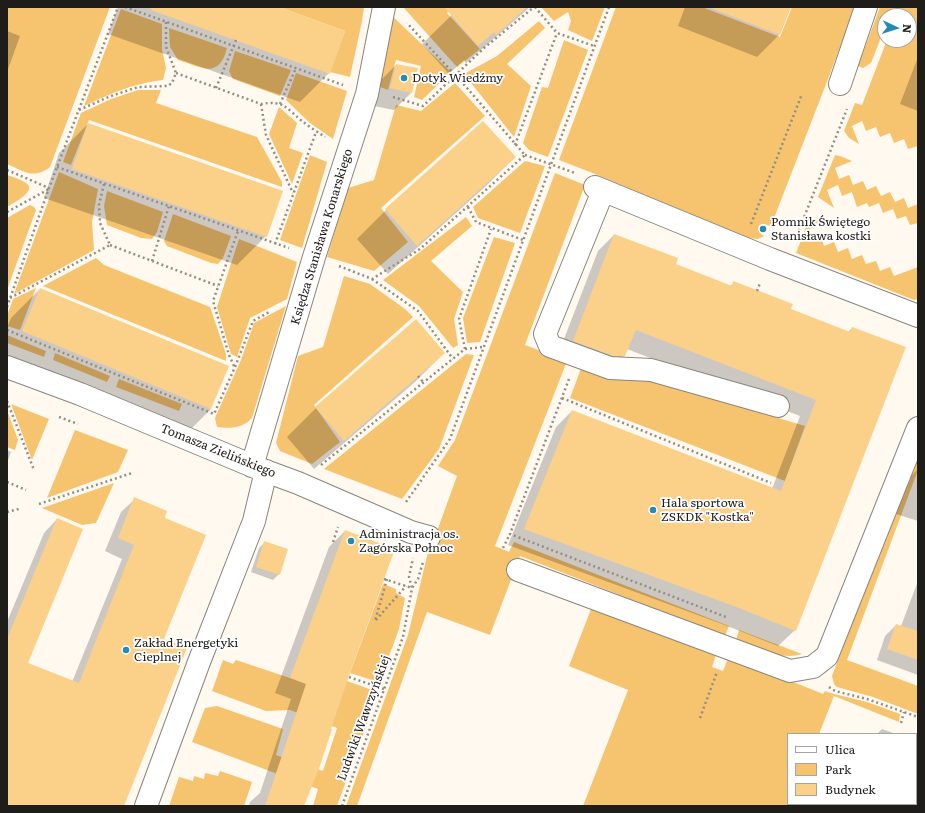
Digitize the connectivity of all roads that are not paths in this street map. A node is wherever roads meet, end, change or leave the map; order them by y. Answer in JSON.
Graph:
{"nodes":[{"id":1,"x":384,"y":7,"type":"edge"},
{"id":2,"x":866,"y":7,"type":"edge"},
{"id":3,"x":840,"y":84,"type":"dead end"},
{"id":4,"x":918,"y":316,"type":"edge"},
{"id":5,"x":7,"y":367,"type":"edge"},
{"id":6,"x":778,"y":406,"type":"dead end"},
{"id":7,"x":918,"y":428,"type":"edge"},
{"id":8,"x":259,"y":469,"type":"junction"},
{"id":9,"x":421,"y":542,"type":"road end"},
{"id":10,"x":518,"y":570,"type":"dead end"},
{"id":11,"x":146,"y":806,"type":"edge"}],
"edges":[{"from":1,"to":8,"type":"street","name":"Księdza Stanisława Konarskiego"},
{"from":2,"to":3,"type":"street"},
{"from":4,"to":6,"type":"street"},
{"from":5,"to":8,"type":"street","name":"Tomasza Zielińskiego"},
{"from":7,"to":10,"type":"street"},
{"from":8,"to":9,"type":"street","name":"Tomasza Zielińskiego"},
{"from":8,"to":11,"type":"street","name":"Księdza Stanisława Konarskiego"}]}
